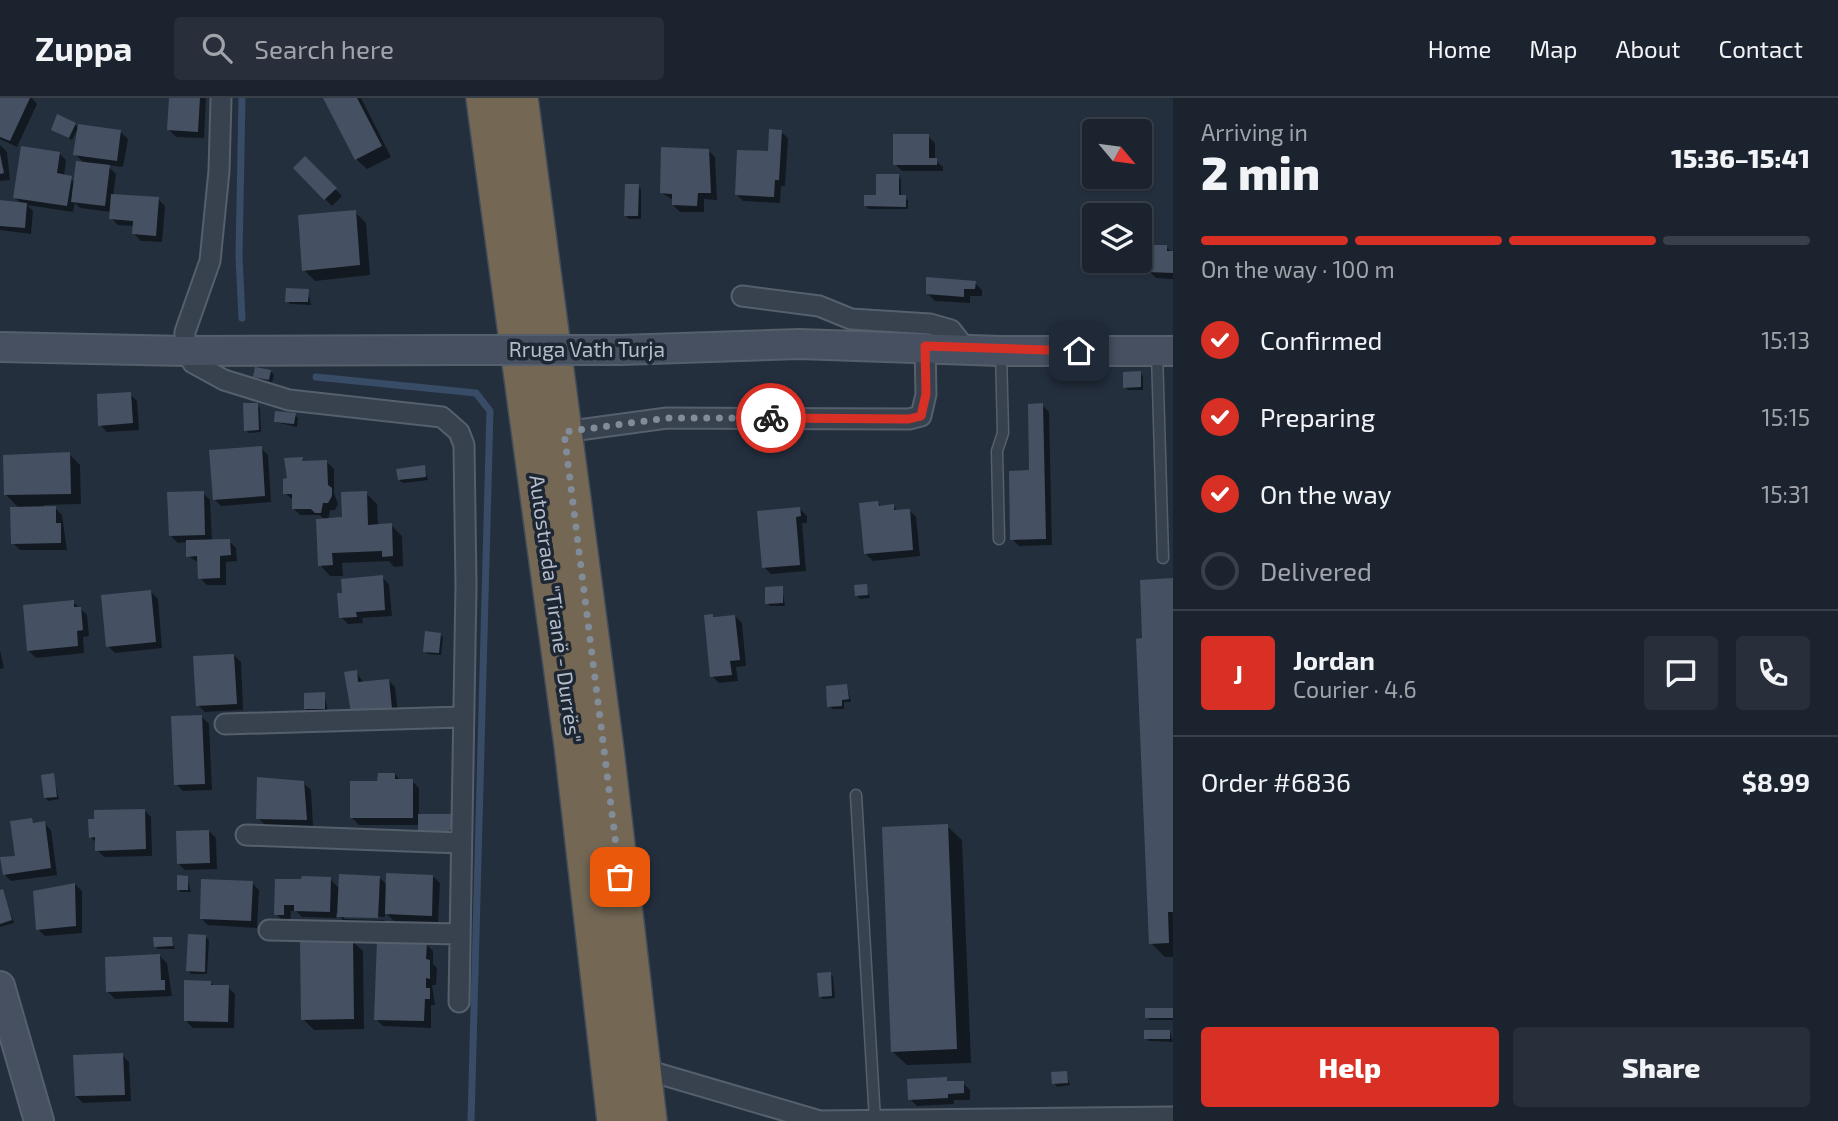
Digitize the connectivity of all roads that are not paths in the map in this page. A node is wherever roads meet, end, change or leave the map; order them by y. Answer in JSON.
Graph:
{"nodes":[{"id":1,"x":221,"y":98,"type":"edge"},
{"id":2,"x":485,"y":98,"type":"edge"},
{"id":3,"x":519,"y":98,"type":"edge"},
{"id":4,"x":742,"y":296,"type":"dead end"},
{"id":5,"x":925,"y":346,"type":"junction"},
{"id":6,"x":0,"y":347,"type":"edge"},
{"id":7,"x":965,"y":348,"type":"junction"},
{"id":8,"x":185,"y":351,"type":"junction"},
{"id":9,"x":1000,"y":351,"type":"junction"},
{"id":10,"x":1165,"y":351,"type":"edge"},
{"id":11,"x":564,"y":432,"type":"junction"},
{"id":12,"x":999,"y":539,"type":"dead end"},
{"id":13,"x":1163,"y":558,"type":"dead end"},
{"id":14,"x":462,"y":717,"type":"junction"},
{"id":15,"x":225,"y":724,"type":"dead end"},
{"id":16,"x":856,"y":795,"type":"dead end"},
{"id":17,"x":246,"y":835,"type":"dead end"},
{"id":18,"x":460,"y":843,"type":"junction"},
{"id":19,"x":269,"y":930,"type":"dead end"},
{"id":20,"x":459,"y":934,"type":"junction"},
{"id":21,"x":0,"y":986,"type":"edge"},
{"id":22,"x":459,"y":1002,"type":"dead end"},
{"id":23,"x":643,"y":1069,"type":"junction"},
{"id":24,"x":1173,"y":1117,"type":"edge"},
{"id":25,"x":875,"y":1120,"type":"edge"},
{"id":26,"x":39,"y":1121,"type":"edge"},
{"id":27,"x":617,"y":1121,"type":"edge"},
{"id":28,"x":648,"y":1121,"type":"edge"}],
"edges":[{"from":1,"to":8,"type":"street"},
{"from":2,"to":27,"type":"highway","name":"Autostrada \"Tiranë - Durrës\""},
{"from":3,"to":11,"type":"highway","name":"Autostrada \"Tiranë - Durrës\""},
{"from":4,"to":7,"type":"street"},
{"from":5,"to":7,"type":"street","name":"Rruga Vath Turja"},
{"from":5,"to":8,"type":"street","name":"Rruga Vath Turja","bridge":true},
{"from":5,"to":11,"type":"street"},
{"from":6,"to":8,"type":"street","name":"Rruga Vath Turja"},
{"from":7,"to":9,"type":"street","name":"Rruga Vath Turja"},
{"from":8,"to":14,"type":"street"},
{"from":9,"to":10,"type":"street","name":"Rruga Vath Turja"},
{"from":9,"to":12,"type":"lane"},
{"from":10,"to":13,"type":"lane"},
{"from":11,"to":23,"type":"highway","name":"Autostrada \"Tiranë - Durrës\""},
{"from":14,"to":15,"type":"street"},
{"from":14,"to":18,"type":"street"},
{"from":16,"to":25,"type":"lane"},
{"from":17,"to":18,"type":"street"},
{"from":18,"to":20,"type":"street"},
{"from":19,"to":20,"type":"street"},
{"from":20,"to":22,"type":"street"},
{"from":21,"to":26,"type":"street"},
{"from":23,"to":25,"type":"street"},
{"from":23,"to":28,"type":"highway","name":"Autostrada \"Tiranë - Durrës\""},
{"from":24,"to":25,"type":"street"}]}
